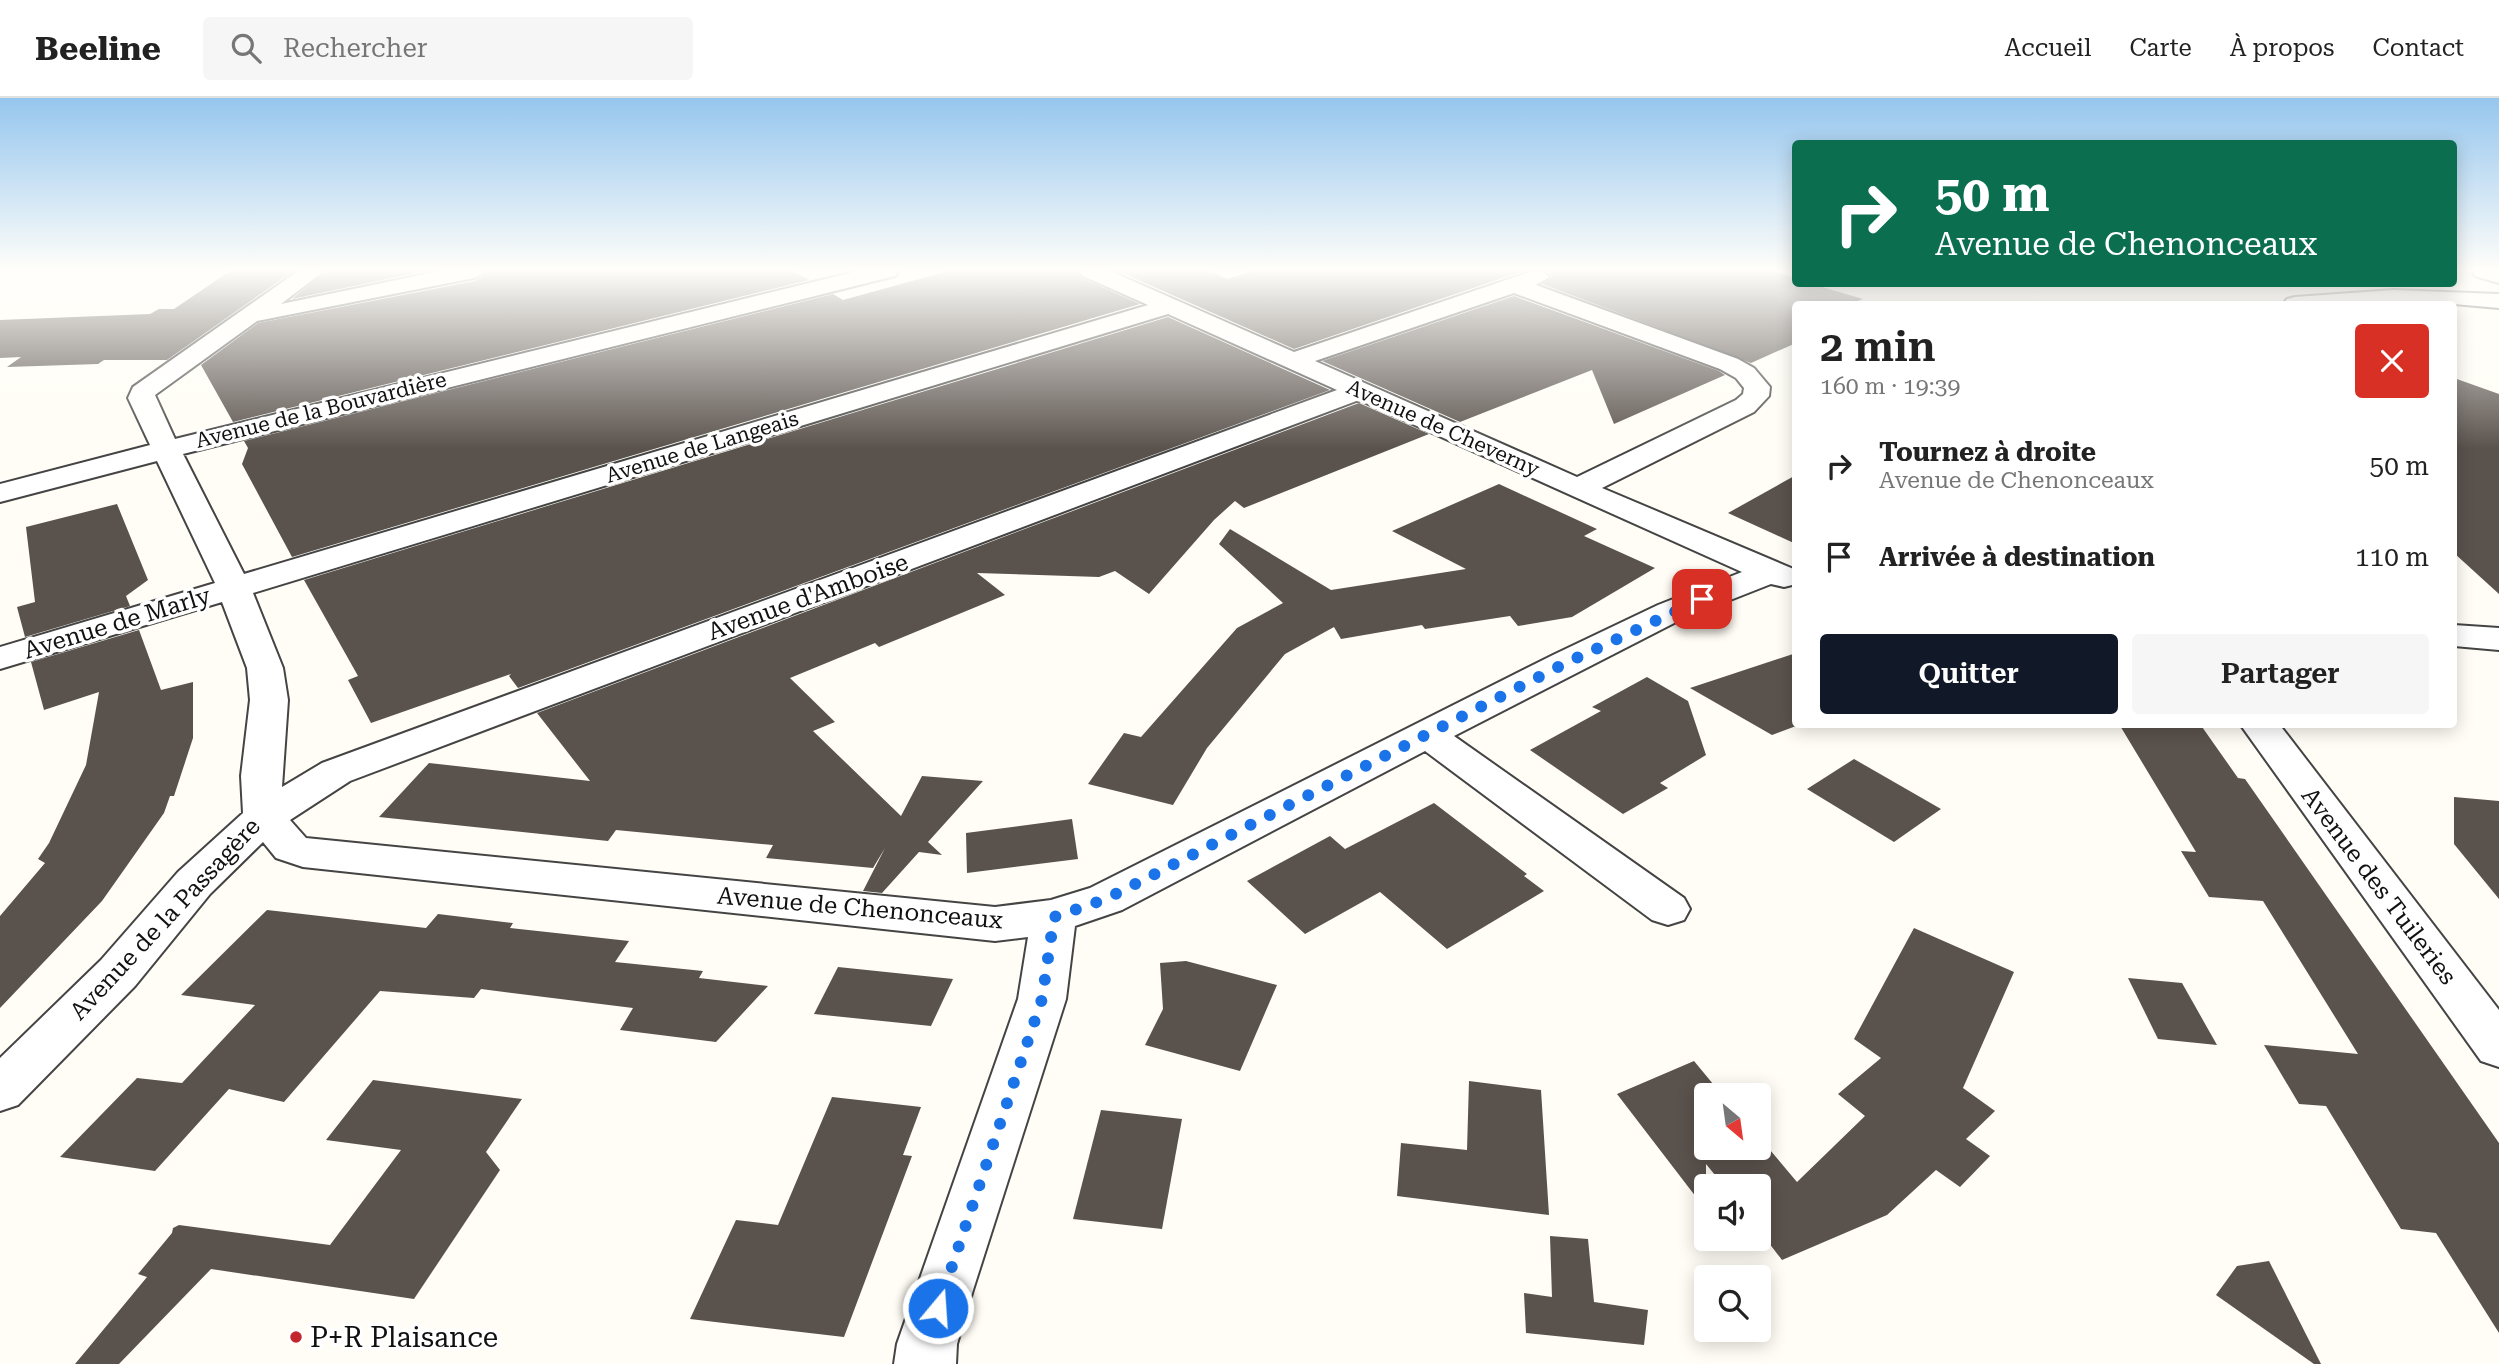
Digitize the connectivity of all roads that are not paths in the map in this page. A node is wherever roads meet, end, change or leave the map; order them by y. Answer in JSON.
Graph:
{"nodes":[{"id":1,"x":233,"y":330,"type":"edge"},
{"id":2,"x":648,"y":330,"type":"edge"},
{"id":3,"x":1090,"y":330,"type":"edge"},
{"id":4,"x":1223,"y":330,"type":"edge"},
{"id":5,"x":1383,"y":330,"type":"edge"},
{"id":6,"x":1637,"y":330,"type":"edge"},
{"id":7,"x":1292,"y":361,"type":"junction"},
{"id":8,"x":1360,"y":391,"type":"junction"},
{"id":9,"x":164,"y":450,"type":"junction"},
{"id":10,"x":1578,"y":488,"type":"junction"},
{"id":11,"x":0,"y":493,"type":"edge"},
{"id":12,"x":1783,"y":576,"type":"edge"},
{"id":13,"x":234,"y":588,"type":"junction"},
{"id":14,"x":2457,"y":636,"type":"edge"},
{"id":15,"x":2499,"y":639,"type":"edge"},
{"id":16,"x":0,"y":658,"type":"edge"},
{"id":17,"x":2262,"y":728,"type":"edge"},
{"id":18,"x":1426,"y":734,"type":"junction"},
{"id":19,"x":264,"y":817,"type":"junction"},
{"id":20,"x":1668,"y":909,"type":"dead end"},
{"id":21,"x":1054,"y":917,"type":"junction"},
{"id":22,"x":2499,"y":1047,"type":"edge"},
{"id":23,"x":0,"y":1090,"type":"edge"},
{"id":24,"x":925,"y":1364,"type":"edge"}],
"edges":[{"from":1,"to":9,"type":"street","name":"Avenue de la Passagère"},
{"from":2,"to":9,"type":"street","name":"Avenue de la Bouvardière"},
{"from":3,"to":13,"type":"street","name":"Avenue de Langeais"},
{"from":4,"to":7,"type":"street","name":"Avenue de Cheverny"},
{"from":5,"to":7,"type":"street"},
{"from":6,"to":10,"type":"street"},
{"from":7,"to":8,"type":"street","name":"Avenue de Cheverny"},
{"from":8,"to":10,"type":"street","name":"Avenue de Cheverny"},
{"from":8,"to":19,"type":"street","name":"Avenue d'Amboise"},
{"from":9,"to":11,"type":"street","name":"Avenue de la Bouvardière"},
{"from":9,"to":13,"type":"street","name":"Avenue de la Passagère"},
{"from":10,"to":12,"type":"street","name":"Avenue de Cheverny"},
{"from":12,"to":18,"type":"street","name":"Avenue de Chenonceaux"},
{"from":13,"to":16,"type":"street","name":"Avenue de Marly"},
{"from":13,"to":19,"type":"street","name":"Avenue de la Passagère"},
{"from":14,"to":15,"type":"street"},
{"from":17,"to":22,"type":"street","name":"Avenue des Tuileries"},
{"from":18,"to":20,"type":"street"},
{"from":18,"to":21,"type":"street","name":"Avenue de Chenonceaux"},
{"from":19,"to":21,"type":"street","name":"Avenue de Chenonceaux"},
{"from":19,"to":23,"type":"street","name":"Avenue de la Passagère"},
{"from":21,"to":24,"type":"street"}]}
